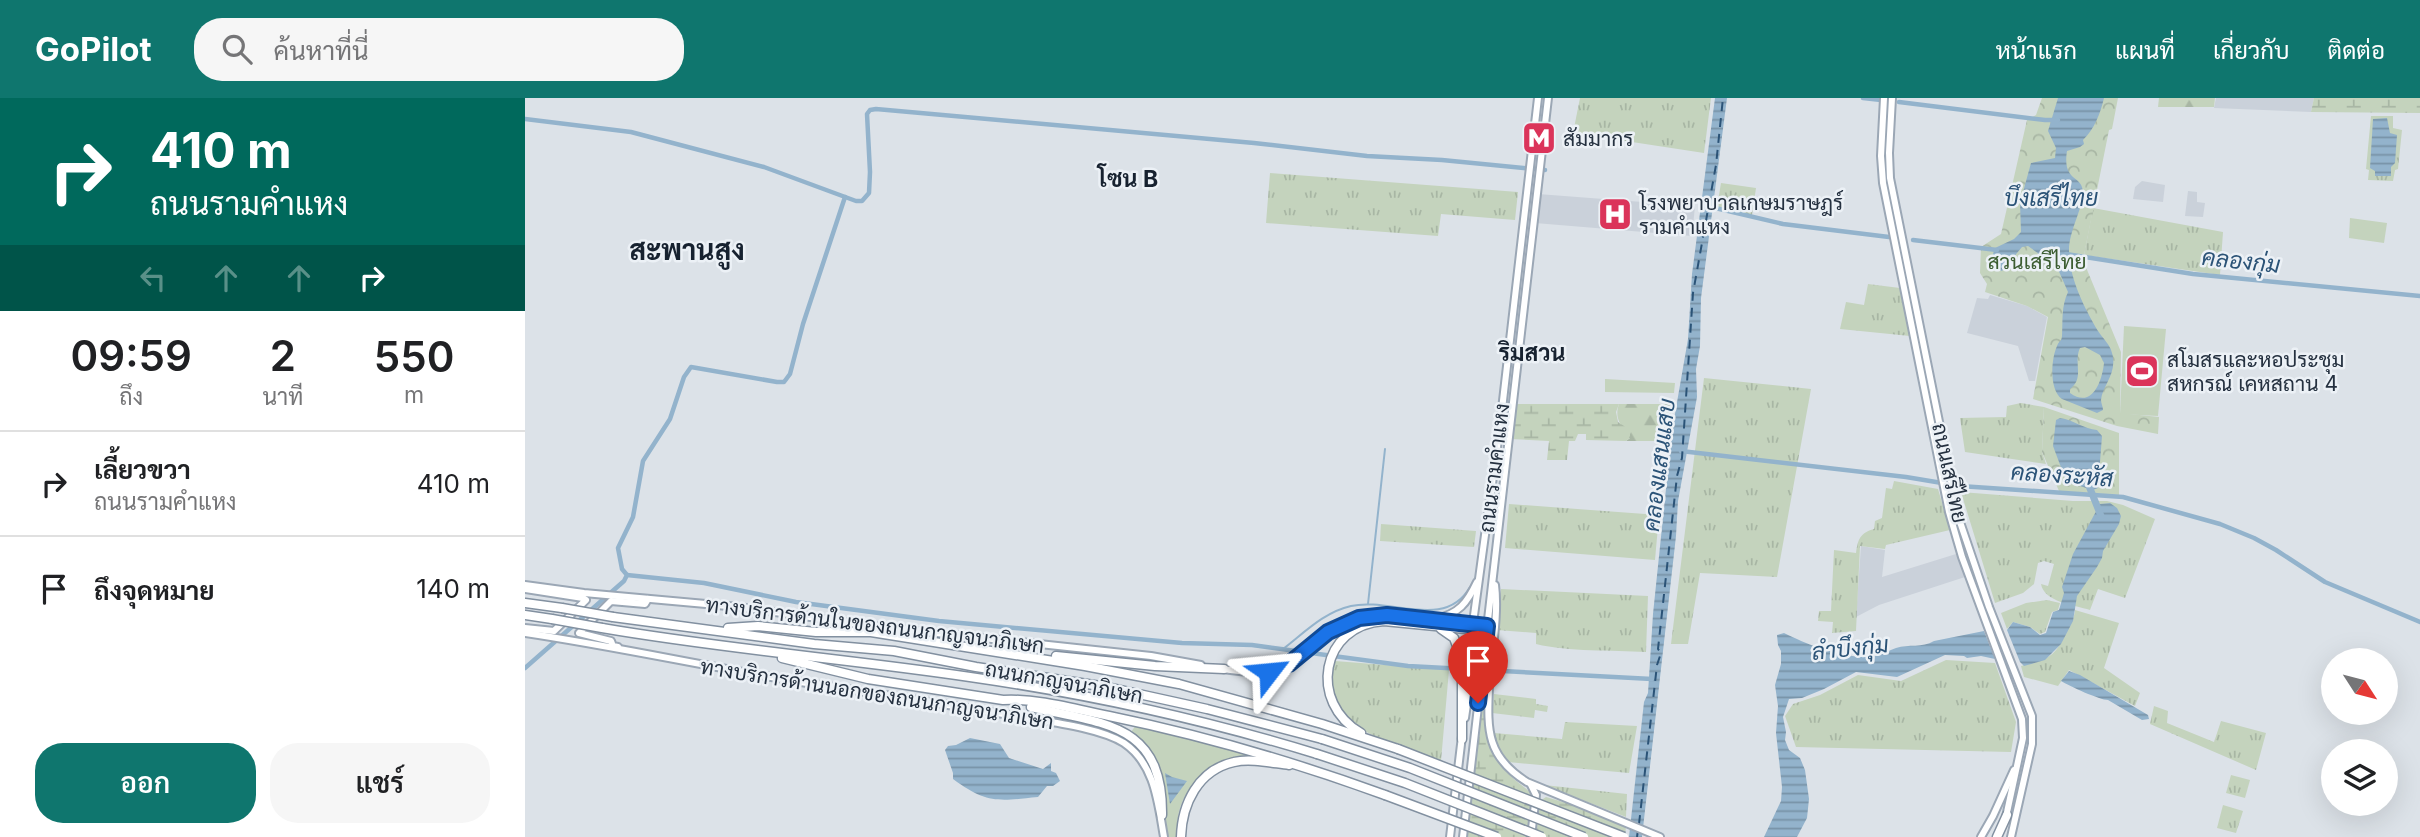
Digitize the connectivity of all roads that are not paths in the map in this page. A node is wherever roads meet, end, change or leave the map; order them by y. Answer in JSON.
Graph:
{"nodes":[{"id":1,"x":1538,"y":98,"type":"edge"},
{"id":2,"x":1548,"y":98,"type":"edge"},
{"id":3,"x":1884,"y":98,"type":"edge"},
{"id":4,"x":1892,"y":98,"type":"edge"},
{"id":5,"x":1499,"y":433,"type":"junction"},
{"id":6,"x":1509,"y":434,"type":"junction"},
{"id":7,"x":1945,"y":474,"type":"junction"},
{"id":8,"x":1489,"y":512,"type":"junction"},
{"id":9,"x":1500,"y":513,"type":"junction"},
{"id":10,"x":1481,"y":572,"type":"junction"},
{"id":11,"x":1494,"y":572,"type":"junction"},
{"id":12,"x":525,"y":587,"type":"edge"},
{"id":13,"x":648,"y":599,"type":"junction"},
{"id":14,"x":525,"y":603,"type":"edge"},
{"id":15,"x":525,"y":615,"type":"edge"},
{"id":16,"x":1427,"y":620,"type":"junction"},
{"id":17,"x":1435,"y":626,"type":"junction"},
{"id":18,"x":1472,"y":627,"type":"junction"},
{"id":19,"x":714,"y":629,"type":"junction"},
{"id":20,"x":1487,"y":629,"type":"junction"},
{"id":21,"x":525,"y":631,"type":"edge"},
{"id":22,"x":564,"y":638,"type":"junction"},
{"id":23,"x":613,"y":646,"type":"junction"},
{"id":24,"x":738,"y":649,"type":"junction"},
{"id":25,"x":1025,"y":655,"type":"junction"},
{"id":26,"x":1486,"y":661,"type":"junction"},
{"id":27,"x":1224,"y":669,"type":"junction"},
{"id":28,"x":1466,"y":675,"type":"junction"},
{"id":29,"x":1003,"y":700,"type":"junction"},
{"id":30,"x":1043,"y":721,"type":"junction"},
{"id":31,"x":1462,"y":739,"type":"joint"},
{"id":32,"x":1373,"y":740,"type":"junction"},
{"id":33,"x":2018,"y":762,"type":"junction"},
{"id":34,"x":1302,"y":765,"type":"junction"},
{"id":35,"x":1527,"y":782,"type":"junction"},
{"id":36,"x":1550,"y":791,"type":"junction"},
{"id":37,"x":1162,"y":815,"type":"junction"},
{"id":38,"x":2007,"y":815,"type":"joint"},
{"id":39,"x":1164,"y":837,"type":"edge"},
{"id":40,"x":1181,"y":837,"type":"edge"},
{"id":41,"x":1450,"y":837,"type":"edge"},
{"id":42,"x":1463,"y":837,"type":"edge"},
{"id":43,"x":1497,"y":837,"type":"edge"},
{"id":44,"x":1532,"y":837,"type":"edge"},
{"id":45,"x":1542,"y":837,"type":"edge"},
{"id":46,"x":1584,"y":837,"type":"edge"},
{"id":47,"x":1624,"y":837,"type":"edge"},
{"id":48,"x":1660,"y":837,"type":"edge"},
{"id":49,"x":1981,"y":837,"type":"edge"},
{"id":50,"x":2000,"y":837,"type":"edge"},
{"id":51,"x":2011,"y":837,"type":"edge"}],
"edges":[{"from":1,"to":5,"type":"main road","name":"ถนนรามคำแหง"},
{"from":2,"to":6,"type":"main road","name":"ถนนรามคำแหง"},
{"from":3,"to":7,"type":"main road","name":"ถนนเสรีไทย"},
{"from":4,"to":7,"type":"main road","name":"ถนนเสรีไทย"},
{"from":5,"to":6,"type":"main road"},
{"from":5,"to":8,"type":"main road","name":"ถนนรามคำแหง"},
{"from":6,"to":9,"type":"main road","name":"ถนนรามคำแหง"},
{"from":7,"to":33,"type":"main road","name":"ถนนเสรีไทย"},
{"from":7,"to":51,"type":"main road","name":"ถนนเสรีไทย"},
{"from":8,"to":9,"type":"main road"},
{"from":8,"to":10,"type":"main road","name":"ถนนรามคำแหง"},
{"from":9,"to":11,"type":"main road","name":"ถนนรามคำแหง"},
{"from":10,"to":16,"type":"main road"},
{"from":10,"to":18,"type":"main road","name":"ถนนรามคำแหง"},
{"from":11,"to":20,"type":"main road","name":"ถนนรามคำแหง"},
{"from":11,"to":26,"type":"main road"},
{"from":12,"to":13,"type":"main road","name":"ทางบริการด้านในของถนนกาญจนาภิเษก"},
{"from":12,"to":21,"type":"main road"},
{"from":13,"to":23,"type":"main road"},
{"from":13,"to":27,"type":"main road","name":"ทางบริการด้านในของถนนกาญจนาภิเษก"},
{"from":14,"to":19,"type":"highway","name":"ถนนกาญจนาภิเษก","bridge":true},
{"from":15,"to":24,"type":"highway","name":"ถนนกาญจนาภิเษก","bridge":true},
{"from":16,"to":18,"type":"main road"},
{"from":16,"to":27,"type":"main road","name":"ทางบริการด้านในของถนนกาญจนาภิเษก"},
{"from":17,"to":18,"type":"highway"},
{"from":17,"to":28,"type":"highway"},
{"from":17,"to":32,"type":"highway"},
{"from":18,"to":20,"type":"highway"},
{"from":18,"to":28,"type":"main road","name":"ถนนรามคำแหง"},
{"from":19,"to":25,"type":"highway"},
{"from":19,"to":46,"type":"highway","name":"ถนนกาญจนาภิเษก","bridge":true},
{"from":20,"to":26,"type":"main road","name":"ถนนรามคำแหง"},
{"from":21,"to":22,"type":"main road","name":"ทางบริการด้านนอกของถนนกาญจนาภิเษก"},
{"from":22,"to":23,"type":"main road"},
{"from":22,"to":30,"type":"main road","name":"ทางบริการด้านนอกของถนนกาญจนาภิเษก"},
{"from":23,"to":30,"type":"main road"},
{"from":24,"to":29,"type":"highway"},
{"from":24,"to":45,"type":"highway","name":"ถนนกาญจนาภิเษก","bridge":true},
{"from":25,"to":27,"type":"highway"},
{"from":25,"to":32,"type":"highway"},
{"from":26,"to":35,"type":"main road"},
{"from":26,"to":42,"type":"main road","name":"ถนนรามคำแหง"},
{"from":28,"to":31,"type":"highway"},
{"from":29,"to":34,"type":"highway"},
{"from":29,"to":37,"type":"highway"},
{"from":30,"to":37,"type":"main road","name":"ทางบริการด้านนอกของถนนกาญจนาภิเษก"},
{"from":31,"to":41,"type":"main road"},
{"from":32,"to":47,"type":"highway","bridge":true},
{"from":33,"to":38,"type":"main road","name":"ถนนเสรีไทย"},
{"from":33,"to":49,"type":"main road"},
{"from":34,"to":40,"type":"highway"},
{"from":34,"to":43,"type":"highway","bridge":true},
{"from":35,"to":36,"type":"main road"},
{"from":35,"to":44,"type":"main road"},
{"from":36,"to":44,"type":"main road"},
{"from":36,"to":48,"type":"main road"},
{"from":37,"to":39,"type":"main road","name":"ทางบริการด้านนอกของถนนกาญจนาภิเษก"},
{"from":38,"to":50,"type":"highway"}]}
